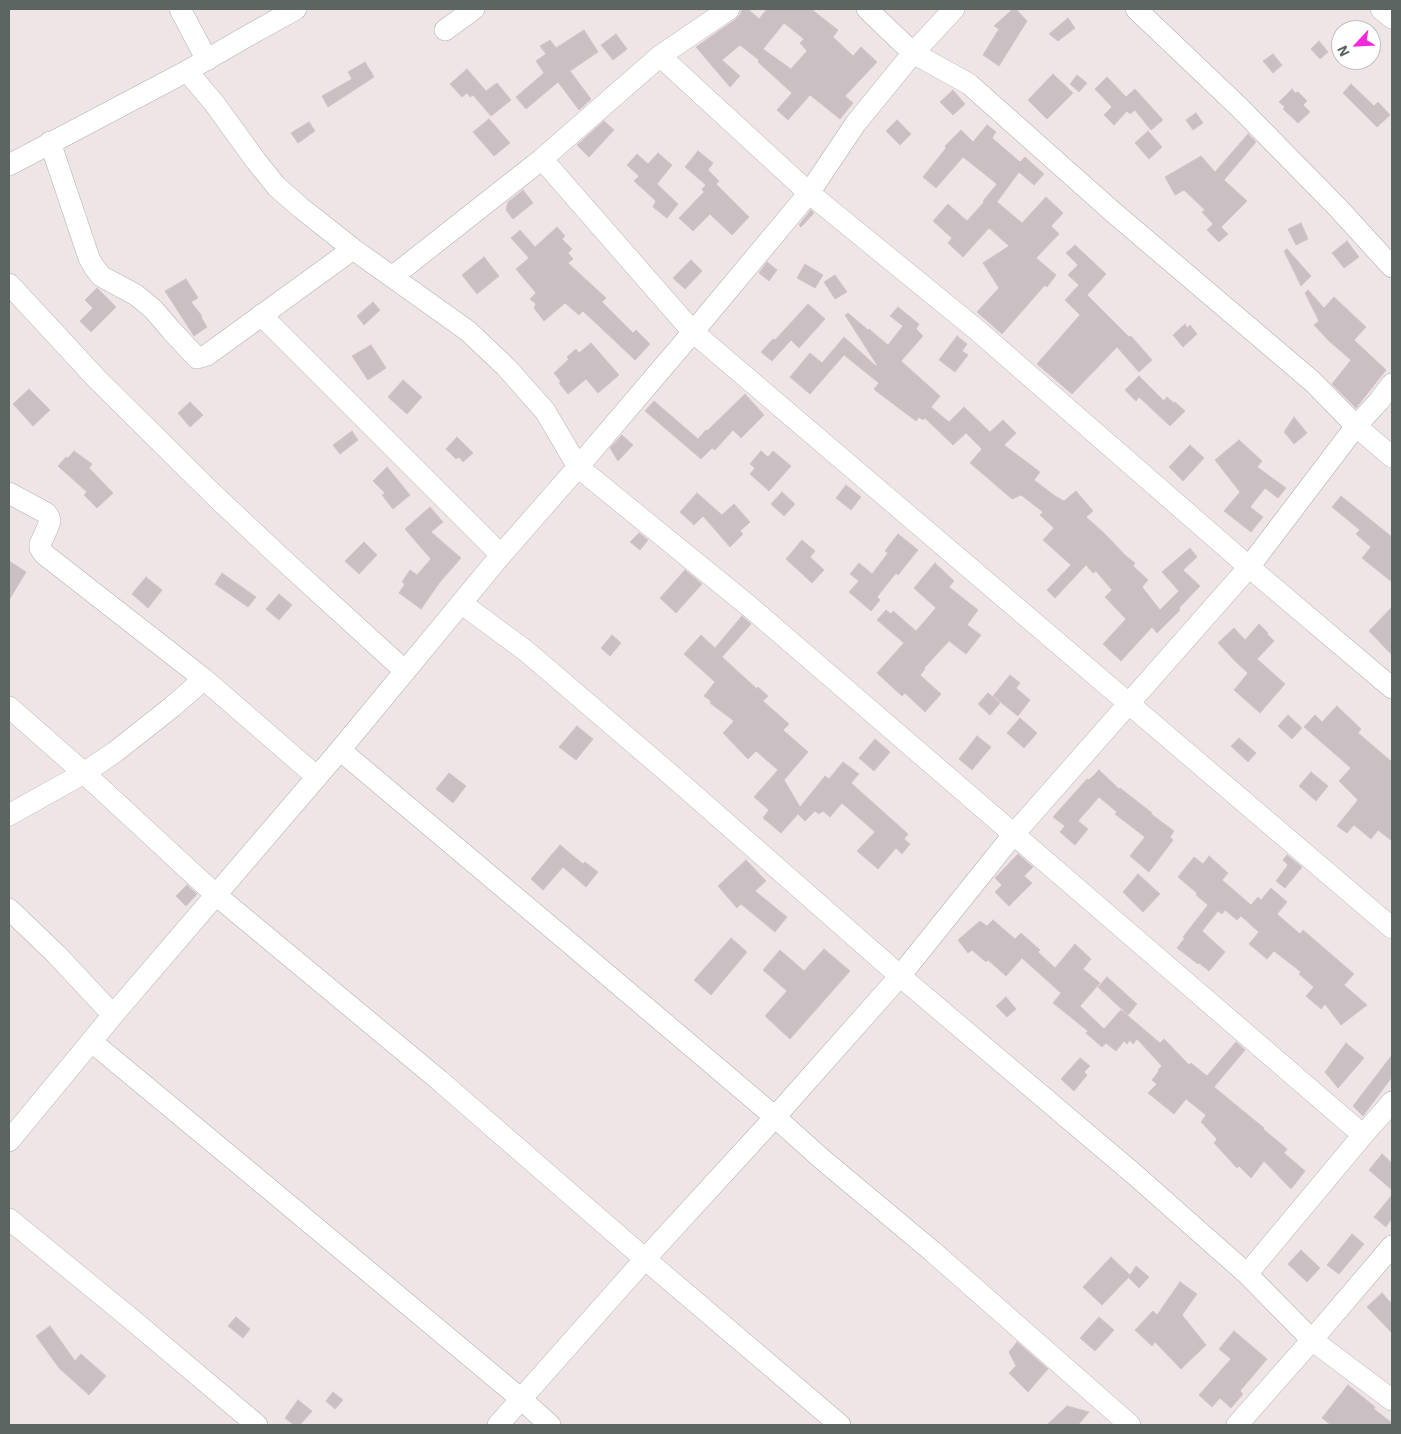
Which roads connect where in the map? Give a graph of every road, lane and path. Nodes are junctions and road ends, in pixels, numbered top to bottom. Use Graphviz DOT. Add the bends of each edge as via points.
graph roads {
  1 [pos="180,9"];
  2 [pos="296,9"];
  3 [pos="474,9"];
  4 [pos="729,9"];
  5 [pos="867,9"];
  6 [pos="954,9"];
  7 [pos="1136,9"];
  8 [pos="1381,9"];
  9 [pos="1392,18"];
  10 [pos="445,30"];
  11 [pos="913,53"];
  12 [pos="660,56"];
  13 [pos="207,60"];
  14 [pos="187,71"];
  15 [pos="50,142"];
  16 [pos="542,159"];
  17 [pos="9,165"];
  18 [pos="808,193"];
  19 [pos="353,249"];
  20 [pos="1392,267"];
  21 [pos="392,277"];
  22 [pos="9,284"];
  23 [pos="260,315"];
  24 [pos="693,332"];
  25 [pos="1392,384"];
  26 [pos="1356,426"];
  27 [pos="1392,457"];
  28 [pos="578,467"];
  29 [pos="9,493"];
  30 [pos="501,555"];
  31 [pos="1249,567"];
  32 [pos="461,603"];
  33 [pos="406,671"];
  34 [pos="204,679"];
  35 [pos="1392,688"];
  36 [pos="1129,703"];
  37 [pos="9,708"];
  38 [pos="340,750"];
  39 [pos="84,773"];
  40 [pos="317,777"];
  41 [pos="9,815"];
  42 [pos="1012,834"];
  43 [pos="216,895"];
  44 [pos="9,909"];
  45 [pos="1392,928"];
  46 [pos="900,976"];
  47 [pos="113,1015"];
  48 [pos="92,1042"];
  49 [pos="1392,1102"];
  50 [pos="775,1117"];
  51 [pos="1363,1135"];
  52 [pos="9,1141"];
  53 [pos="9,1219"];
  54 [pos="1392,1246"];
  55 [pos="645,1259"];
  56 [pos="1247,1274"];
  57 [pos="1312,1340"];
  58 [pos="520,1398"];
  59 [pos="1392,1400"];
  60 [pos="257,1425"];
  61 [pos="498,1425"];
  62 [pos="550,1425"];
  63 [pos="840,1425"];
  64 [pos="1130,1425"];
  65 [pos="1236,1425"];
  1 -- 13 [label="street"];
  2 -- 13 [label="street"];
  3 -- 10 [label="street"];
  4 -- 12 [label="street"];
  5 -- 11 [label="street"];
  6 -- 11 [label="street"];
  7 -- 20 [label="street" via="1240,108"];
  8 -- 9 [label="street"];
  11 -- 18 [label="street" via="856,123"];
  11 -- 26 [label="street" via="969,84 1313,382"];
  12 -- 16 [label="street"];
  12 -- 18 [label="street"];
  13 -- 14 [label="street"];
  14 -- 15 [label="street"];
  14 -- 19 [label="street" via="277,187"];
  15 -- 17 [label="street"];
  15 -- 23 [label="street" via="94,267 101,276 136,295 153,309 197,358 207,355"];
  16 -- 21 [label="street"];
  16 -- 24 [label="street"];
  18 -- 24 [label="street"];
  18 -- 31 [label="street" via="978,330"];
  19 -- 21 [label="street"];
  19 -- 23 [label="street"];
  21 -- 28 [label="street" via="468,331 506,367 545,410"];
  22 -- 33 [label="street" via="96,378 213,494"];
  23 -- 30 [label="street"];
  24 -- 28 [label="street"];
  24 -- 36 [label="street"];
  25 -- 26 [label="street"];
  26 -- 27 [label="street"];
  26 -- 31 [label="street"];
  28 -- 30 [label="street"];
  28 -- 42 [label="street" via="750,607"];
  29 -- 34 [label="street" via="49,517 40,544 44,554"];
  30 -- 32 [label="street"];
  31 -- 35 [label="street"];
  31 -- 36 [label="street"];
  32 -- 33 [label="street"];
  32 -- 46 [label="street" via="526,651"];
  33 -- 38 [label="street"];
  34 -- 39 [label="street" via="137,735"];
  34 -- 40 [label="street"];
  36 -- 42 [label="street"];
  36 -- 45 [label="street"];
  37 -- 39 [label="street"];
  38 -- 40 [label="street"];
  38 -- 50 [label="street"];
  39 -- 41 [label="street"];
  39 -- 43 [label="street"];
  40 -- 43 [label="street"];
  42 -- 46 [label="street"];
  42 -- 51 [label="street"];
  43 -- 47 [label="street"];
  43 -- 55 [label="street" via="439,1080"];
  44 -- 47 [label="street"];
  46 -- 50 [label="street"];
  46 -- 56 [label="street"];
  47 -- 48 [label="street"];
  48 -- 52 [label="street"];
  48 -- 58 [label="street"];
  49 -- 51 [label="street"];
  50 -- 55 [label="street"];
  50 -- 64 [label="street"];
  51 -- 56 [label="street"];
  53 -- 60 [label="street"];
  54 -- 57 [label="street"];
  55 -- 58 [label="street"];
  55 -- 63 [label="street"];
  56 -- 57 [label="street"];
  57 -- 59 [label="street"];
  57 -- 65 [label="street"];
  58 -- 61 [label="street"];
  58 -- 62 [label="street"];
}
